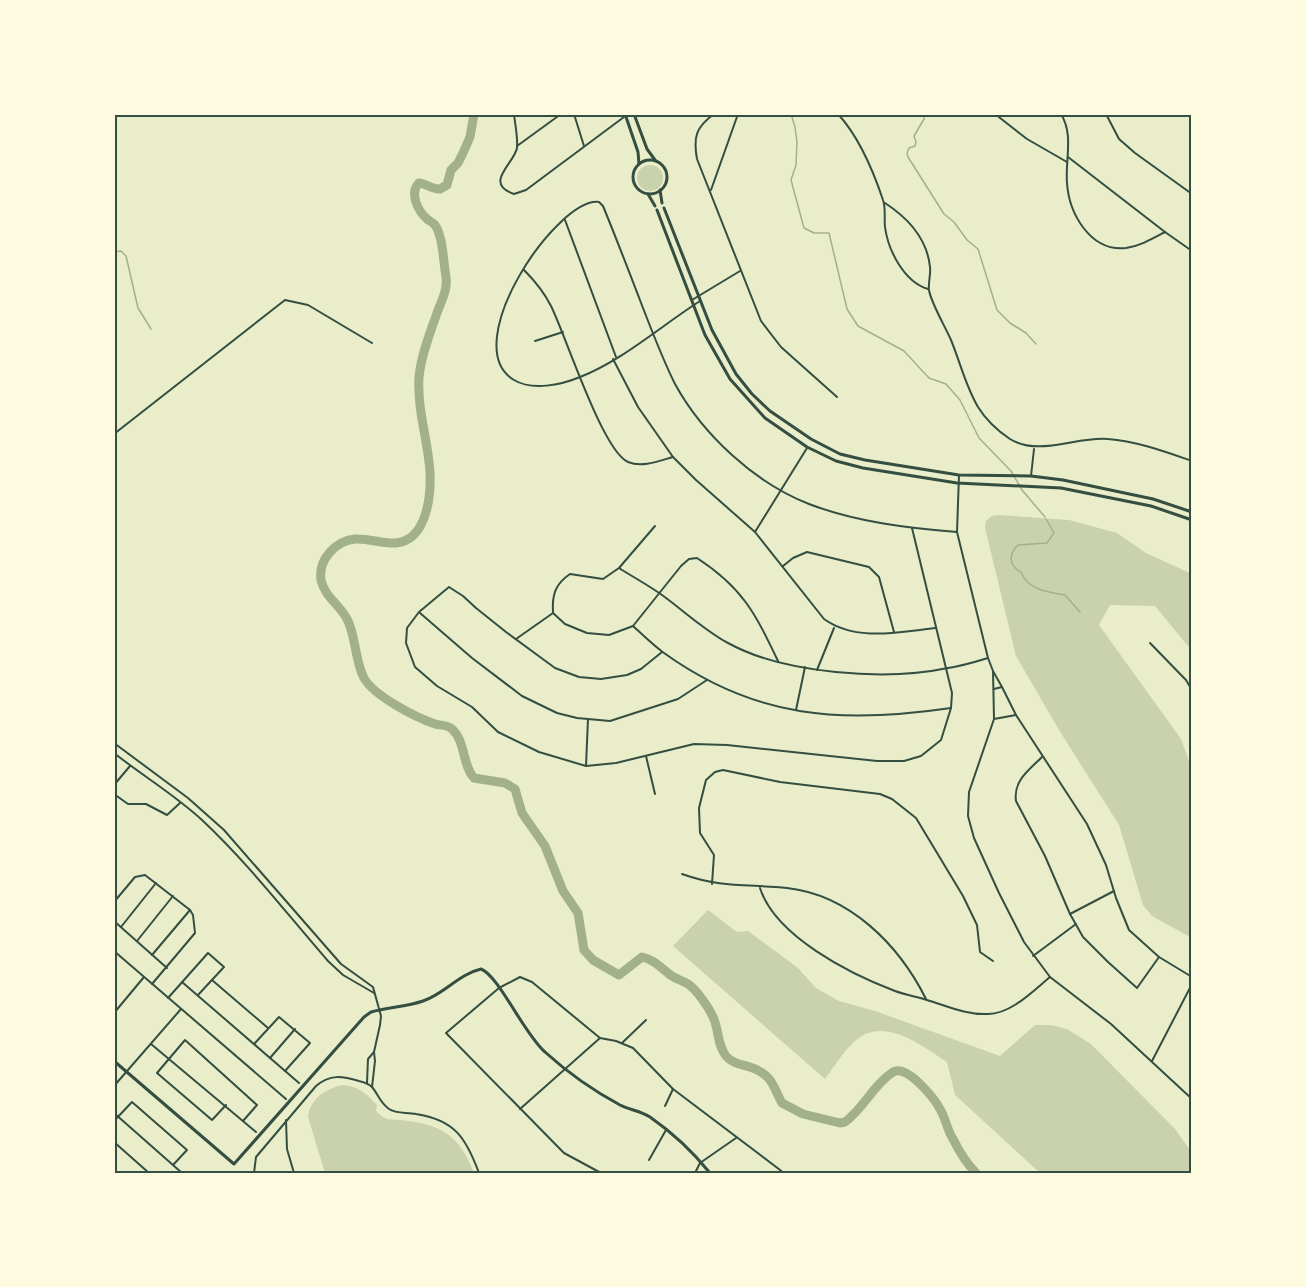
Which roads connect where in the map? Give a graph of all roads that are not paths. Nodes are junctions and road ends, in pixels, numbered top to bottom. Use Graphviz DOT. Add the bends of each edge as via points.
graph roads {
  1 [pos="514,114"];
  2 [pos="561,114"];
  3 [pos="574,114"];
  4 [pos="626,114"];
  5 [pos="634,114"];
  6 [pos="714,114"];
  7 [pos="738,114"];
  8 [pos="838,114"];
  9 [pos="995,114"];
  10 [pos="1061,114"];
  11 [pos="1106,114"];
  12 [pos="517,146"];
  13 [pos="584,146"];
  14 [pos="1068,157"];
  15 [pos="656,162"];
  16 [pos="1067,162"];
  17 [pos="639,164"];
  18 [pos="660,190"];
  19 [pos="711,190"];
  20 [pos="648,194"];
  21 [pos="1192,194"];
  22 [pos="662,203"];
  23 [pos="885,203"];
  24 [pos="656,206"];
  25 [pos="664,208"];
  26 [pos="657,210"];
  27 [pos="565,220"];
  28 [pos="1165,232"];
  29 [pos="1192,251"];
  30 [pos="524,270"];
  31 [pos="740,271"];
  32 [pos="929,289"];
  33 [pos="700,298"];
  34 [pos="693,303"];
  35 [pos="563,332"];
  36 [pos="653,333"];
  37 [pos="535,341"];
  38 [pos="372,343"];
  39 [pos="615,358"];
  40 [pos="579,378"];
  41 [pos="837,397"];
  42 [pos="114,435"];
  43 [pos="807,447"];
  44 [pos="1034,447"];
  45 [pos="673,457"];
  46 [pos="1192,461"];
  47 [pos="959,475"];
  48 [pos="1031,476"];
  49 [pos="957,483"];
  50 [pos="781,490"];
  51 [pos="1192,512"];
  52 [pos="1192,520"];
  53 [pos="655,526"];
  54 [pos="912,528"];
  55 [pos="755,532"];
  56 [pos="957,532"];
  57 [pos="783,566"];
  58 [pos="619,568"];
  59 [pos="660,594"];
  60 [pos="419,612"];
  61 [pos="553,613"];
  62 [pos="633,626"];
  63 [pos="834,627"];
  64 [pos="936,628"];
  65 [pos="894,632"];
  66 [pos="516,639"];
  67 [pos="1150,643"];
  68 [pos="662,652"];
  69 [pos="988,658"];
  70 [pos="778,661"];
  71 [pos="805,667"];
  72 [pos="947,669"];
  73 [pos="817,670"];
  74 [pos="993,671"];
  75 [pos="707,680"];
  76 [pos="1002,687"];
  77 [pos="994,689"];
  78 [pos="1192,690"];
  79 [pos="951,708"];
  80 [pos="796,710"];
  81 [pos="1016,715"];
  82 [pos="588,719"];
  83 [pos="994,719"];
  84 [pos="114,743"];
  85 [pos="114,753"];
  86 [pos="646,756"];
  87 [pos="1042,757"];
  88 [pos="130,765"];
  89 [pos="586,766"];
  90 [pos="114,785"];
  91 [pos="114,794"];
  92 [pos="655,794"];
  93 [pos="180,803"];
  94 [pos="682,874"];
  95 [pos="156,883"];
  96 [pos="712,884"];
  97 [pos="760,888"];
  98 [pos="1114,891"];
  99 [pos="114,893"];
  100 [pos="173,896"];
  101 [pos="118,897"];
  102 [pos="114,902"];
  103 [pos="190,910"];
  104 [pos="1070,914"];
  105 [pos="114,921"];
  106 [pos="1076,924"];
  107 [pos="121,927"];
  108 [pos="137,941"];
  109 [pos="114,951"];
  110 [pos="152,955"];
  111 [pos="1033,956"];
  112 [pos="1159,957"];
  113 [pos="993,961"];
  114 [pos="167,968"];
  115 [pos="1050,977"];
  116 [pos="1192,977"];
  117 [pos="144,978"];
  118 [pos="212,980"];
  119 [pos="183,982"];
  120 [pos="152,984"];
  121 [pos="1192,984"];
  122 [pos="499,988"];
  123 [pos="375,994"];
  124 [pos="198,995"];
  125 [pos="168,998"];
  126 [pos="926,1000"];
  127 [pos="181,1009"];
  128 [pos="115,1011"];
  129 [pos="646,1020"];
  130 [pos="268,1028"];
  131 [pos="295,1029"];
  132 [pos="600,1038"];
  133 [pos="621,1043"];
  134 [pos="151,1044"];
  135 [pos="254,1044"];
  136 [pos="374,1052"];
  137 [pos="168,1058"];
  138 [pos="270,1058"];
  139 [pos="114,1061"];
  140 [pos="1152,1061"];
  141 [pos="566,1068"];
  142 [pos="285,1071"];
  143 [pos="126,1072"];
  144 [pos="299,1083"];
  145 [pos="366,1083"];
  146 [pos="114,1086"];
  147 [pos="372,1087"];
  148 [pos="673,1089"];
  149 [pos="286,1099"];
  150 [pos="1192,1100"];
  151 [pos="226,1105"];
  152 [pos="665,1106"];
  153 [pos="520,1109"];
  154 [pos="114,1113"];
  155 [pos="118,1117"];
  156 [pos="243,1120"];
  157 [pos="286,1120"];
  158 [pos="114,1122"];
  159 [pos="666,1130"];
  160 [pos="256,1132"];
  161 [pos="736,1138"];
  162 [pos="114,1142"];
  163 [pos="650,1160"];
  164 [pos="700,1163"];
  165 [pos="173,1166"];
  166 [pos="149,1173"];
  167 [pos="182,1173"];
  168 [pos="254,1173"];
  169 [pos="294,1173"];
  170 [pos="479,1173"];
  171 [pos="601,1173"];
  172 [pos="695,1173"];
  173 [pos="710,1173"];
  174 [pos="784,1173"];
  1 -- 12 [label="street"];
  2 -- 12 [label="street"];
  3 -- 13 [label="street"];
  4 -- 13 [label="street"];
  4 -- 17 [label="street"];
  5 -- 15 [label="street"];
  6 -- 19 [label="street" via="699,128 695,138 700,168"];
  7 -- 19 [label="street"];
  8 -- 23 [label="street" via="859,144"];
  9 -- 16 [label="street" via="1027,139"];
  10 -- 14 [label="street" via="1067,128"];
  11 -- 21 [label="street" via="1119,139"];
  12 -- 13 [label="street" via="501,177 504,189 514,194 526,190"];
  14 -- 16 [label="street"];
  14 -- 28 [label="street"];
  15 -- 17 [label="street"];
  15 -- 18 [label="street" via="666,175"];
  16 -- 28 [label="street" via="1066,182 1076,218 1098,243 1127,248"];
  17 -- 20 [label="street" via="634,182"];
  18 -- 20 [label="street"];
  18 -- 22 [label="street"];
  19 -- 31 [label="street"];
  20 -- 24 [label="street"];
  23 -- 32 [label="street" via="905,217 922,240 930,264"];
  23 -- 32 [label="street" via="890,248 909,277"];
  25 -- 33 [label="street"];
  26 -- 34 [label="street"];
  27 -- 30 [label="street" via="552,231"];
  27 -- 36 [label="street" via="588,203 599,202 603,206"];
  27 -- 39 [label="street"];
  28 -- 29 [label="street"];
  30 -- 35 [label="street" via="541,289"];
  30 -- 40 [label="street" via="501,314 498,361 506,376 521,384 541,386"];
  31 -- 33 [label="street"];
  31 -- 41 [label="street" via="770,335"];
  32 -- 44 [label="street" via="978,408 1011,440"];
  33 -- 34 [label="street"];
  33 -- 47 [label="street" via="736,374 752,394 792,427 840,454"];
  34 -- 36 [label="street"];
  34 -- 43 [label="street" via="705,335 730,379 765,418"];
  35 -- 37 [label="street"];
  35 -- 40 [label="street"];
  36 -- 39 [label="street"];
  36 -- 50 [label="street" via="675,384 707,431 747,467"];
  38 -- 42 [label="street" via="308,305 285,300"];
  39 -- 40 [label="street"];
  39 -- 45 [label="street" via="638,407"];
  40 -- 45 [label="street" via="621,457 635,464"];
  43 -- 49 [label="street" via="863,468"];
  43 -- 50 [label="street"];
  44 -- 46 [label="street" via="1108,439"];
  44 -- 48 [label="street"];
  45 -- 55 [label="street"];
  47 -- 48 [label="street"];
  47 -- 49 [label="street"];
  48 -- 51 [label="street" via="1093,485"];
  49 -- 52 [label="street" via="1061,488 1151,506"];
  49 -- 56 [label="street"];
  50 -- 54 [label="street" via="839,513"];
  50 -- 55 [label="street"];
  53 -- 58 [label="street"];
  54 -- 56 [label="street"];
  54 -- 64 [label="street"];
  55 -- 57 [label="street"];
  56 -- 69 [label="street"];
  57 -- 63 [label="street" via="813,607"];
  57 -- 65 [label="street" via="807,552 869,567 879,577"];
  58 -- 59 [label="street"];
  58 -- 61 [label="street" via="603,579 570,574 560,581 552,596"];
  59 -- 62 [label="street"];
  59 -- 70 [label="street" via="728,644"];
  59 -- 70 [label="street" via="688,559 697,558 738,590"];
  60 -- 66 [label="street" via="449,587"];
  60 -- 82 [label="street" via="522,696 557,713"];
  60 -- 89 [label="street" via="407,628 406,643 415,667 472,707 498,732 539,752"];
  61 -- 62 [label="street" via="565,624 587,633 609,635"];
  61 -- 66 [label="street"];
  62 -- 68 [label="street"];
  63 -- 65 [label="street" via="854,633"];
  63 -- 73 [label="street"];
  64 -- 65 [label="street"];
  64 -- 72 [label="street"];
  66 -- 68 [label="street" via="555,668 579,677 601,679 641,669"];
  67 -- 78 [label="street"];
  68 -- 75 [label="street"];
  69 -- 72 [label="street"];
  69 -- 74 [label="street"];
  70 -- 71 [label="street"];
  71 -- 73 [label="street"];
  71 -- 80 [label="street"];
  72 -- 73 [label="street" via="876,674"];
  72 -- 79 [label="street"];
  74 -- 76 [label="street"];
  74 -- 77 [label="street"];
  75 -- 80 [label="street" via="766,705"];
  75 -- 82 [label="street" via="678,699 610,721"];
  76 -- 77 [label="street"];
  76 -- 81 [label="street"];
  77 -- 83 [label="street"];
  79 -- 80 [label="street" via="874,716"];
  79 -- 86 [label="street" via="940,740 921,756 904,761 705,744"];
  81 -- 83 [label="street"];
  81 -- 87 [label="street"];
  82 -- 89 [label="street"];
  83 -- 111 [label="street" via="969,792 968,816 999,893"];
  84 -- 123 [label="street" via="224,830 333,956 367,981"];
  85 -- 88 [label="street"];
  86 -- 89 [label="street"];
  86 -- 92 [label="street"];
  87 -- 98 [label="street" via="1087,824"];
  87 -- 104 [label="street" via="1017,783 1015,792"];
  88 -- 90 [label="street"];
  88 -- 93 [label="street"];
  91 -- 93 [label="street" via="128,804 146,804 167,815"];
  93 -- 123 [label="street" via="250,870 334,968"];
  94 -- 96 [label="street"];
  95 -- 100 [label="street"];
  95 -- 101 [label="street" via="145,875 135,877"];
  95 -- 107 [label="street"];
  96 -- 97 [label="street"];
  96 -- 113 [label="street" via="714,855 700,833 699,808 706,780 715,772 723,770 780,782 880,794 916,818 977,925 980,952"];
  97 -- 126 [label="street" via="777,918 831,960 869,980"];
  97 -- 126 [label="street" via="788,888 816,896 868,923 906,963"];
  98 -- 104 [label="street"];
  98 -- 112 [label="street" via="1130,930"];
  99 -- 101 [label="street"];
  100 -- 103 [label="street"];
  100 -- 108 [label="street"];
  101 -- 102 [label="street"];
  103 -- 110 [label="street"];
  103 -- 114 [label="street" via="195,933"];
  104 -- 106 [label="street"];
  105 -- 107 [label="street"];
  106 -- 111 [label="street"];
  106 -- 112 [label="street" via="1083,936 1137,988"];
  107 -- 108 [label="street"];
  108 -- 110 [label="street"];
  109 -- 117 [label="street"];
  110 -- 114 [label="street"];
  111 -- 115 [label="street"];
  112 -- 116 [label="street"];
  114 -- 120 [label="street"];
  115 -- 126 [label="street" via="1027,997 1000,1012 968,1012"];
  115 -- 140 [label="street"];
  117 -- 120 [label="street"];
  117 -- 128 [label="street"];
  118 -- 119 [label="street" via="224,967 208,953"];
  118 -- 124 [label="street"];
  118 -- 130 [label="street"];
  119 -- 124 [label="street"];
  119 -- 125 [label="street"];
  120 -- 125 [label="street"];
  121 -- 140 [label="street"];
  122 -- 132 [label="street" via="520,977 532,982"];
  122 -- 141 [label="street" via="532,1040"];
  122 -- 143 [label="street" via="486,971 474,970 423,1001 371,1012 234,1164"];
  122 -- 153 [label="street" via="446,1033"];
  123 -- 136 [label="street" via="380,1025"];
  124 -- 135 [label="street"];
  125 -- 127 [label="street"];
  127 -- 134 [label="street"];
  127 -- 149 [label="street"];
  129 -- 133 [label="street"];
  130 -- 131 [label="street" via="279,1017"];
  130 -- 135 [label="street"];
  131 -- 138 [label="street"];
  131 -- 142 [label="street" via="310,1043"];
  132 -- 133 [label="street"];
  132 -- 141 [label="street"];
  133 -- 148 [label="street" via="633,1048"];
  134 -- 137 [label="street"];
  134 -- 143 [label="street"];
  135 -- 138 [label="street"];
  136 -- 145 [label="street" via="368,1059"];
  136 -- 147 [label="street"];
  137 -- 151 [label="street"];
  137 -- 151 [label="street" via="157,1073 209,1119 214,1119"];
  137 -- 156 [label="street" via="185,1040 257,1105"];
  138 -- 142 [label="street"];
  139 -- 143 [label="street"];
  140 -- 150 [label="street"];
  141 -- 153 [label="street"];
  141 -- 159 [label="street" via="602,1095 644,1113"];
  142 -- 144 [label="street"];
  143 -- 146 [label="street"];
  145 -- 147 [label="street"];
  145 -- 157 [label="street" via="342,1076 322,1081"];
  147 -- 170 [label="street" via="390,1110 438,1119 457,1130"];
  148 -- 152 [label="street"];
  148 -- 161 [label="street"];
  151 -- 156 [label="street"];
  153 -- 171 [label="street" via="564,1153"];
  154 -- 155 [label="street"];
  155 -- 158 [label="street"];
  155 -- 165 [label="street"];
  155 -- 165 [label="street" via="132,1102 186,1150"];
  156 -- 160 [label="street"];
  157 -- 168 [label="street" via="256,1156"];
  157 -- 169 [label="street" via="287,1149"];
  159 -- 163 [label="street"];
  159 -- 164 [label="street" via="689,1148"];
  161 -- 164 [label="street"];
  161 -- 174 [label="street"];
  162 -- 166 [label="street"];
  164 -- 172 [label="street"];
  164 -- 173 [label="street"];
  165 -- 167 [label="street"];
}
